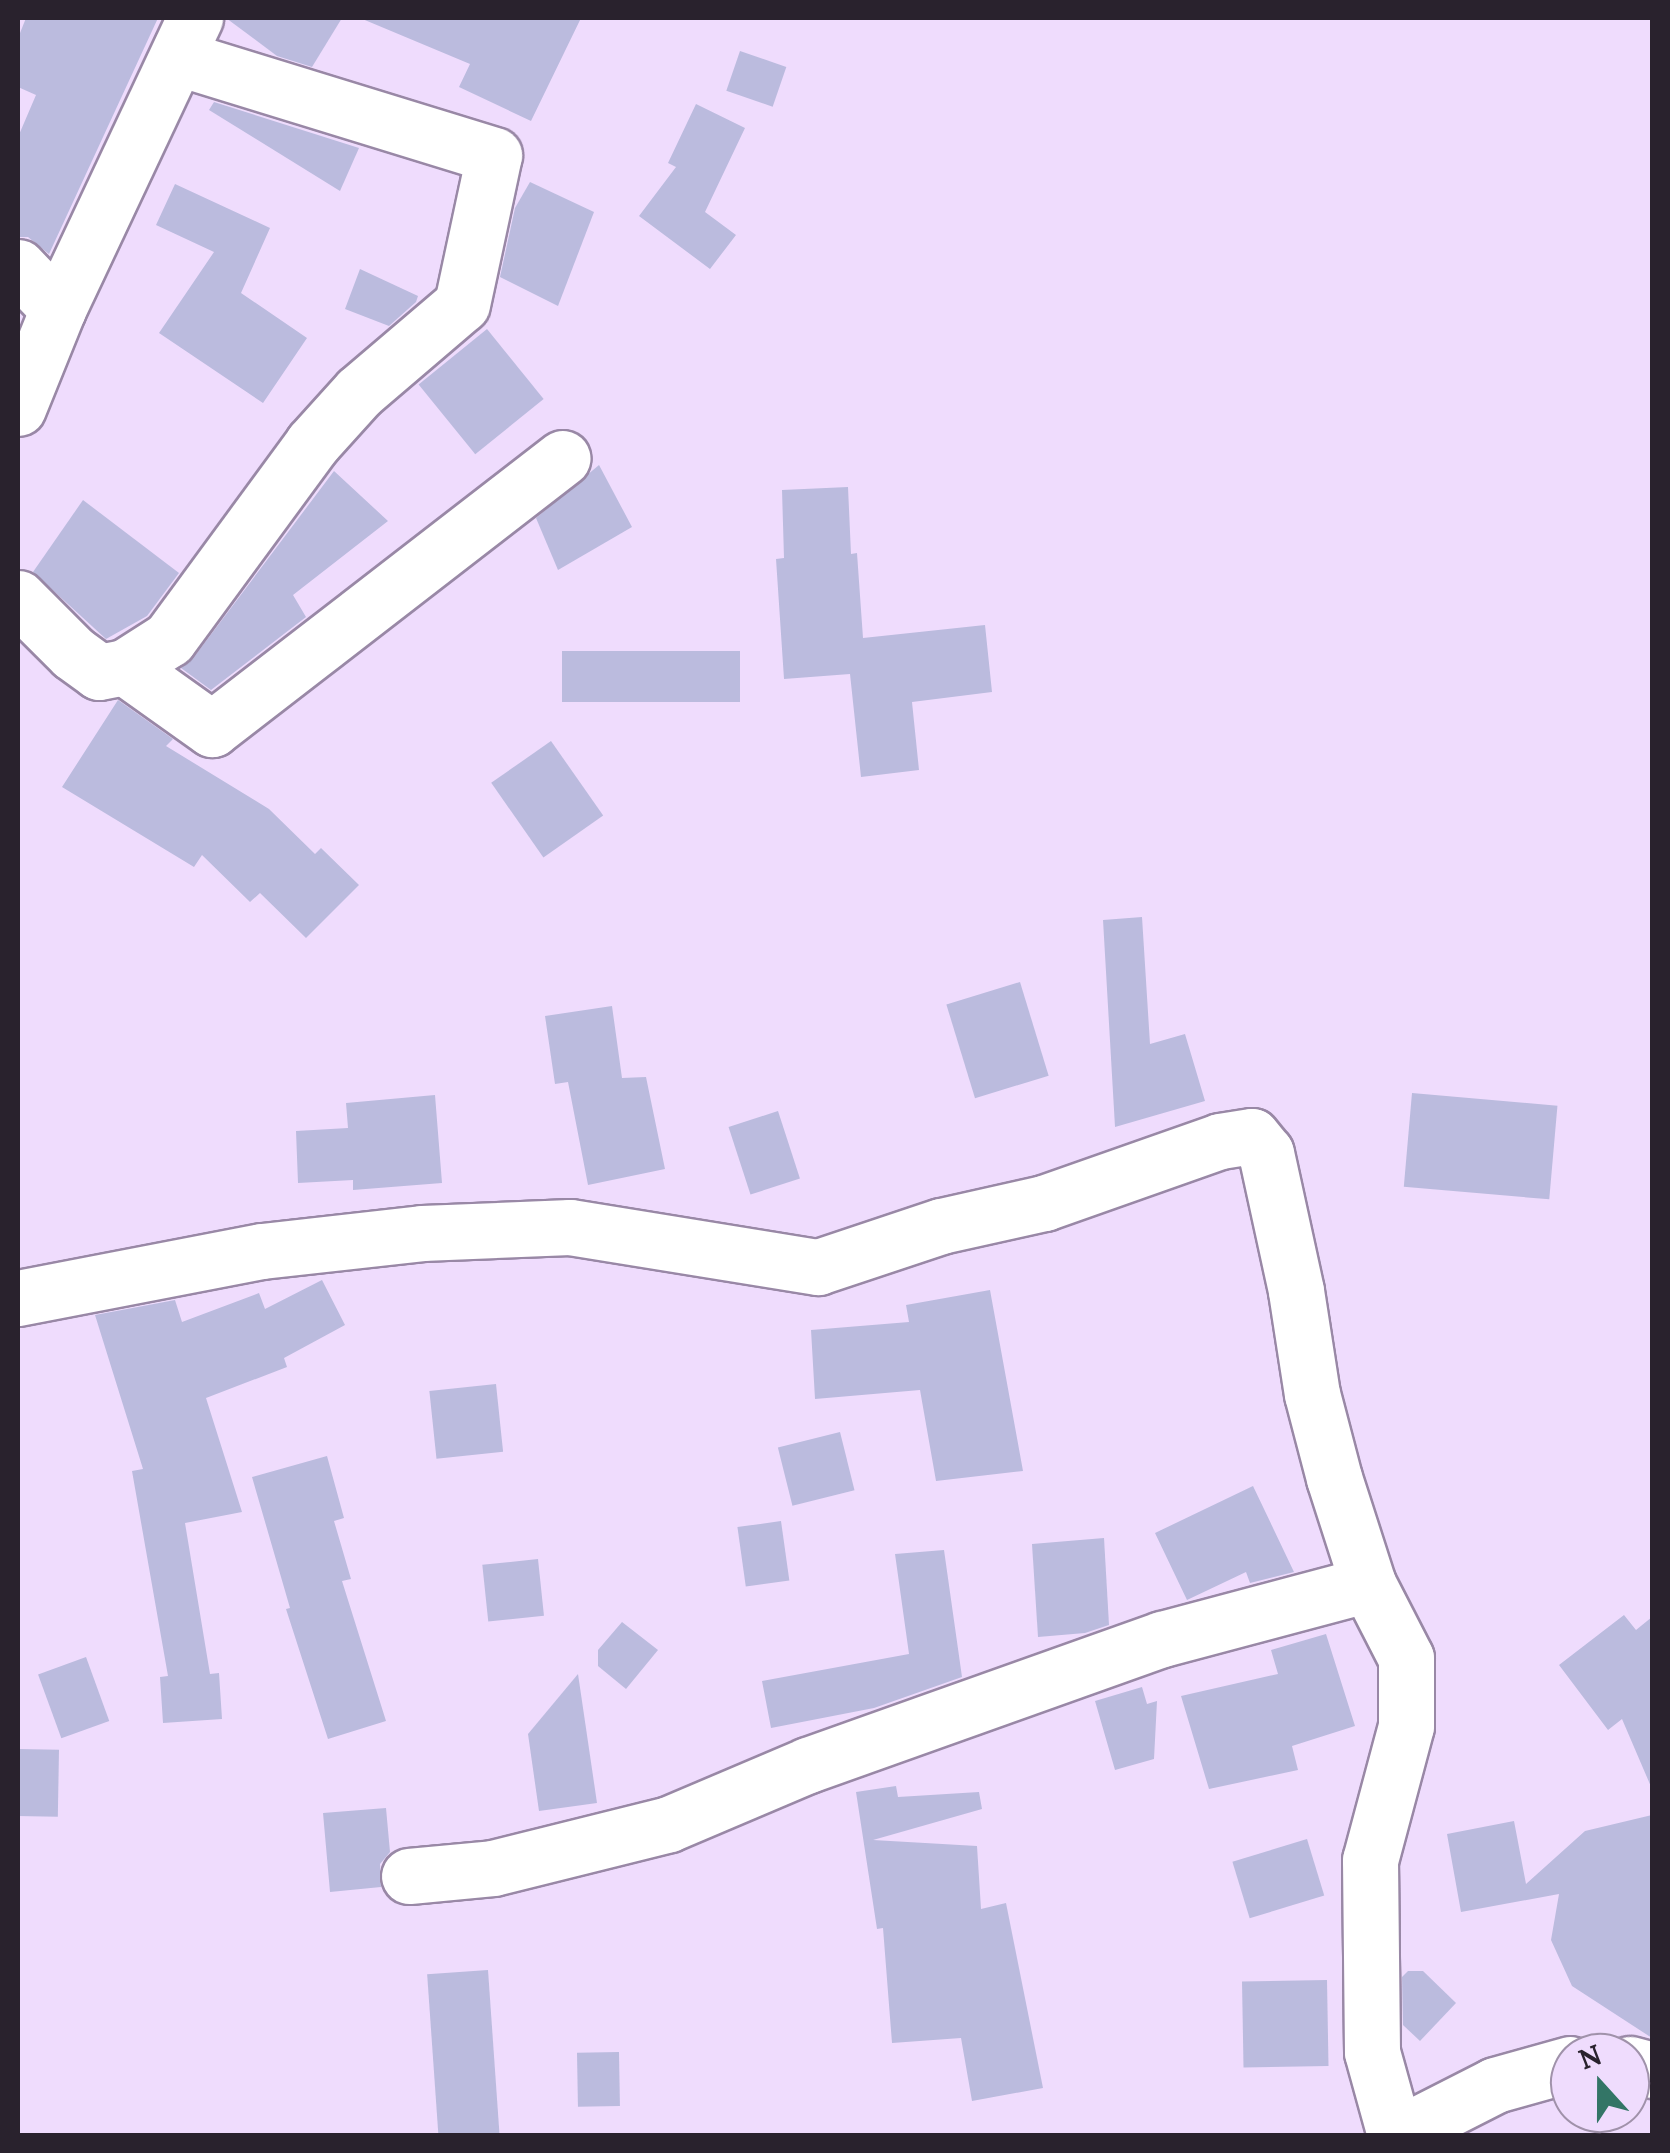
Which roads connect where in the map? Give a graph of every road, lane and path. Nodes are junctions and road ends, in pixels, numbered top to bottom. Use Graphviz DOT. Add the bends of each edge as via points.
graph roads {
  1 [pos="187,38"];
  2 [pos="18,266"];
  3 [pos="58,309"];
  4 [pos="21,386"];
  5 [pos="564,458"];
  6 [pos="18,598"];
  7 [pos="125,667"];
  8 [pos="18,1298"];
  9 [pos="1368,1584"];
  10 [pos="410,1876"];
  11 [pos="1550,2070"];
  12 [pos="1395,2135"];
  1 -- 3 [label="street"];
  1 -- 7 [label="street" via="494,154 462,304 359,392 312,444 170,639"];
  2 -- 3 [label="street"];
  3 -- 4 [label="street"];
  5 -- 7 [label="street" via="212,729"];
  6 -- 7 [label="street" via="98,672"];
  8 -- 9 [label="street" via="262,1251 514,1229 570,1227 818,1267 1252,1136 1266,1153 1312,1394"];
  9 -- 10 [label="street" via="1162,1639 808,1765 669,1824 492,1868"];
  9 -- 12 [label="street" via="1406,1658 1406,1726 1370,1860 1372,2052"];
  11 -- 12 [label="street" via="1494,2086"];
}
